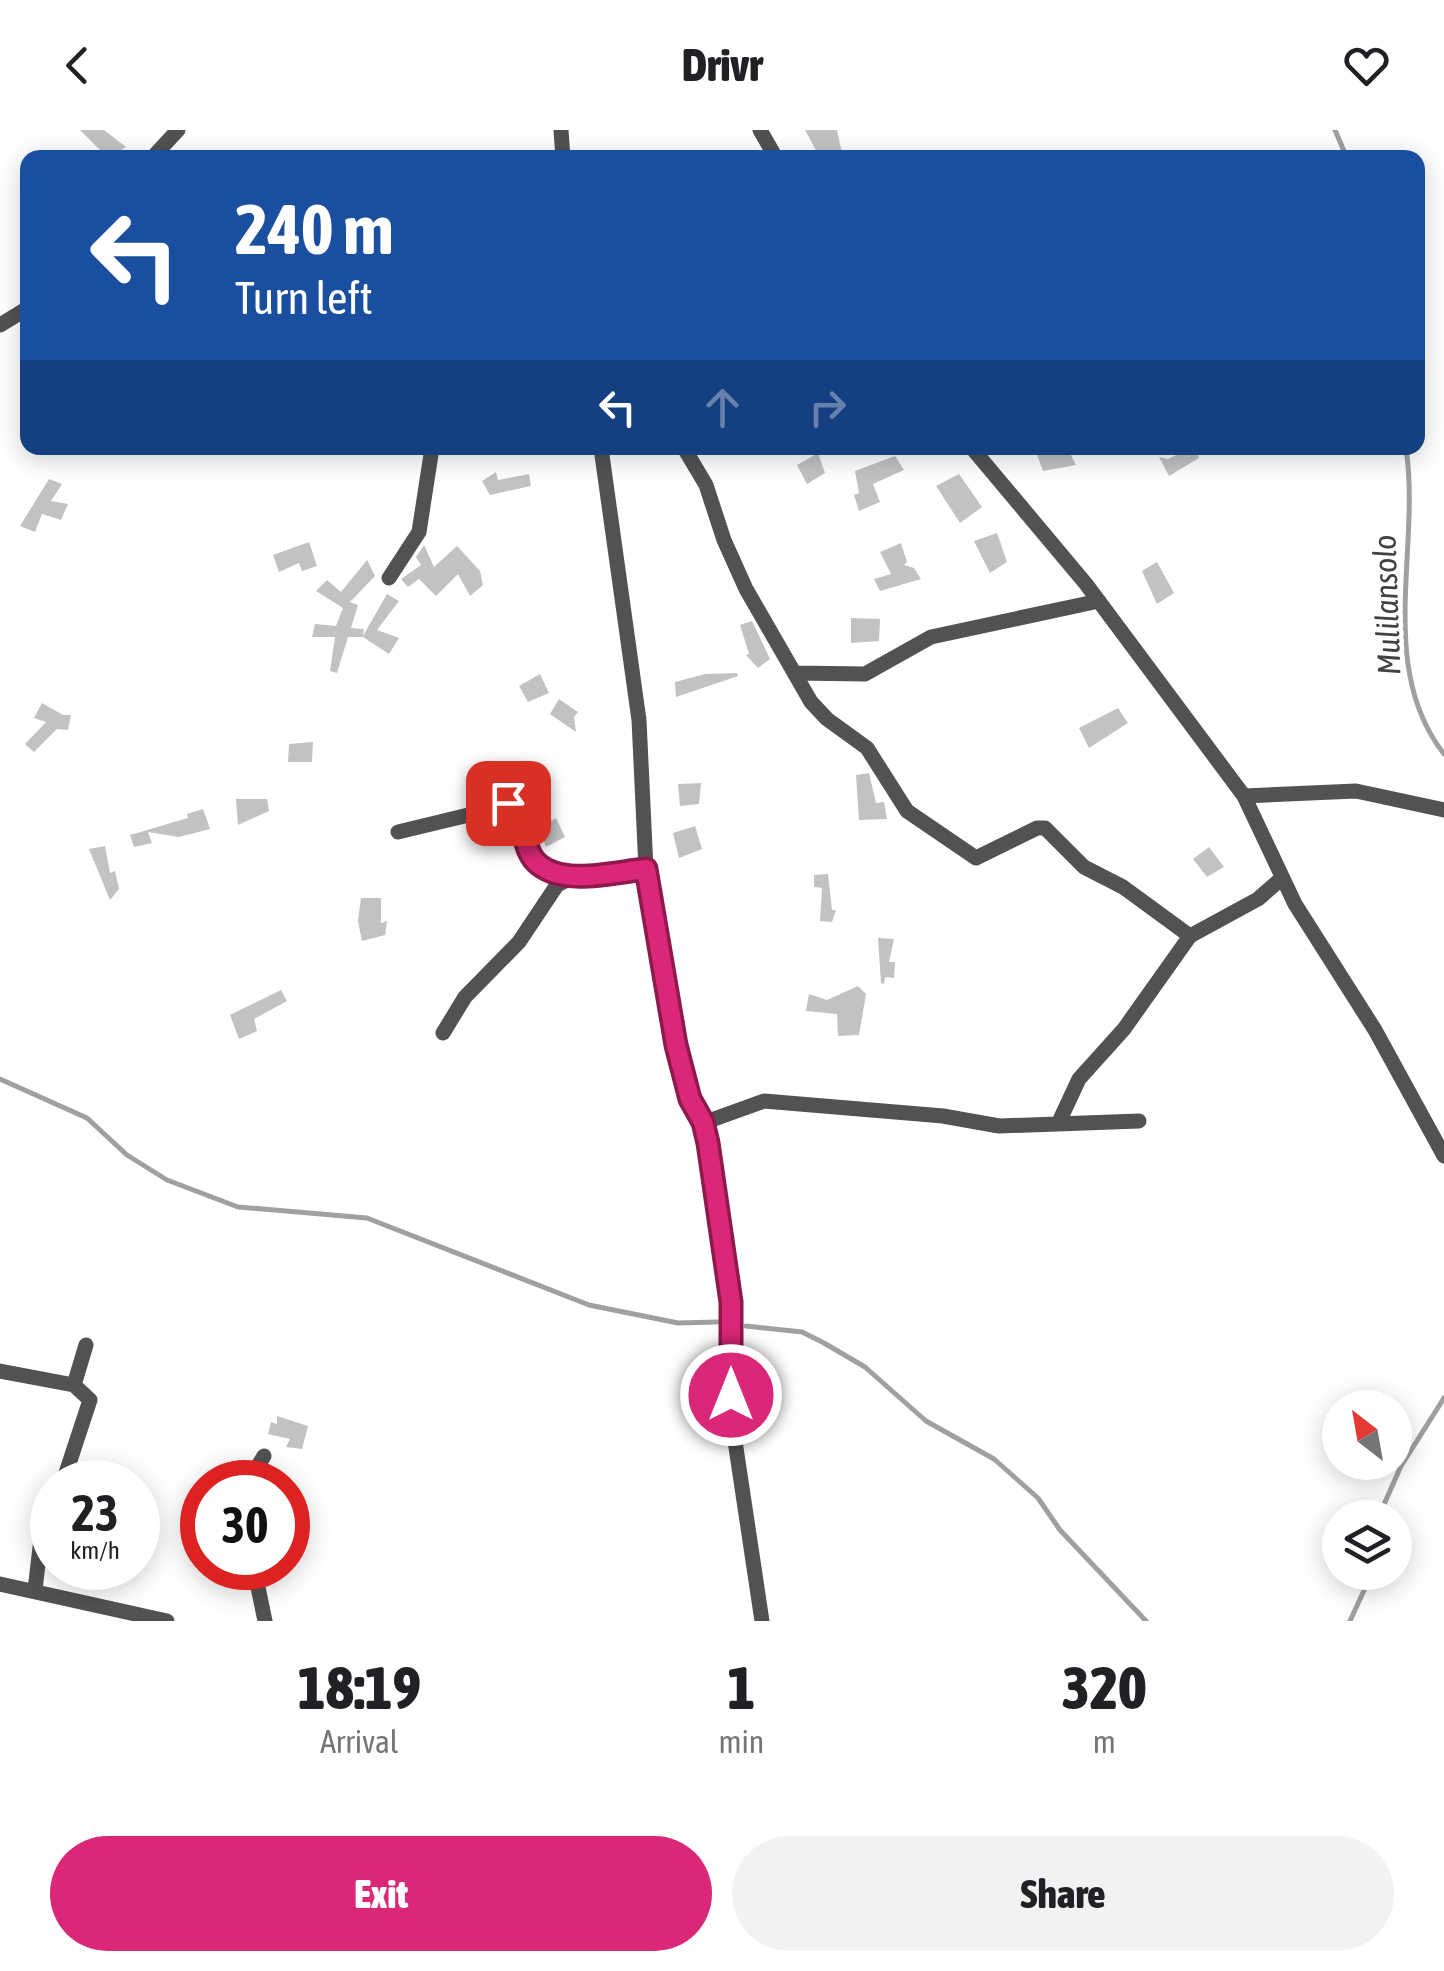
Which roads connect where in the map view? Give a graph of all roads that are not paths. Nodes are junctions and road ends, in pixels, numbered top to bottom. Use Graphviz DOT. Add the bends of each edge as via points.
graph roads {
  1 [pos="178,130"];
  2 [pos="159,150"];
  3 [pos="431,455"];
  4 [pos="602,455"];
  5 [pos="688,455"];
  6 [pos="978,455"];
  7 [pos="389,578"];
  8 [pos="1099,600"];
  9 [pos="796,673"];
  10 [pos="1244,796"];
  11 [pos="1444,810"];
  12 [pos="398,832"];
  13 [pos="646,869"];
  14 [pos="570,877"];
  15 [pos="1282,878"];
  16 [pos="1190,936"];
  17 [pos="443,1033"];
  18 [pos="1139,1121"];
  19 [pos="703,1122"];
  20 [pos="1058,1124"];
  21 [pos="1444,1156"];
  22 [pos="86,1345"];
  23 [pos="0,1371"];
  24 [pos="74,1385"];
  25 [pos="264,1456"];
  26 [pos="71,1460"];
  27 [pos="262,1460"];
  28 [pos="0,1584"];
  29 [pos="30,1589"];
  30 [pos="36,1590"];
  31 [pos="259,1590"];
  32 [pos="167,1621"];
  33 [pos="266,1621"];
  34 [pos="762,1621"];
  1 -- 2 [label="street"];
  3 -- 7 [label="street" via="419,532"];
  4 -- 13 [label="street" via="639,720"];
  5 -- 9 [label="street" via="746,589"];
  6 -- 8 [label="street"];
  8 -- 9 [label="street" via="931,636 865,674"];
  8 -- 10 [label="street"];
  9 -- 16 [label="street" via="827,719 867,748 907,811 948,842 983,858 1045,828 1084,867"];
  10 -- 11 [label="street" via="1356,791"];
  10 -- 15 [label="street"];
  12 -- 14 [label="street" via="514,804 534,860"];
  13 -- 14 [label="street"];
  13 -- 19 [label="street" via="676,1045"];
  14 -- 17 [label="street" via="545,900 508,956 465,997"];
  15 -- 16 [label="street" via="1258,900"];
  15 -- 21 [label="street"];
  16 -- 20 [label="street" via="1080,1080"];
  18 -- 20 [label="street"];
  19 -- 20 [label="street" via="764,1101 999,1126"];
  19 -- 34 [label="street" via="728,1271 732,1421"];
  22 -- 24 [label="street"];
  23 -- 24 [label="street"];
  24 -- 26 [label="street" via="90,1408"];
  25 -- 27 [label="street"];
  28 -- 29 [label="street"];
  30 -- 32 [label="street"];
  31 -- 33 [label="street"];
}
